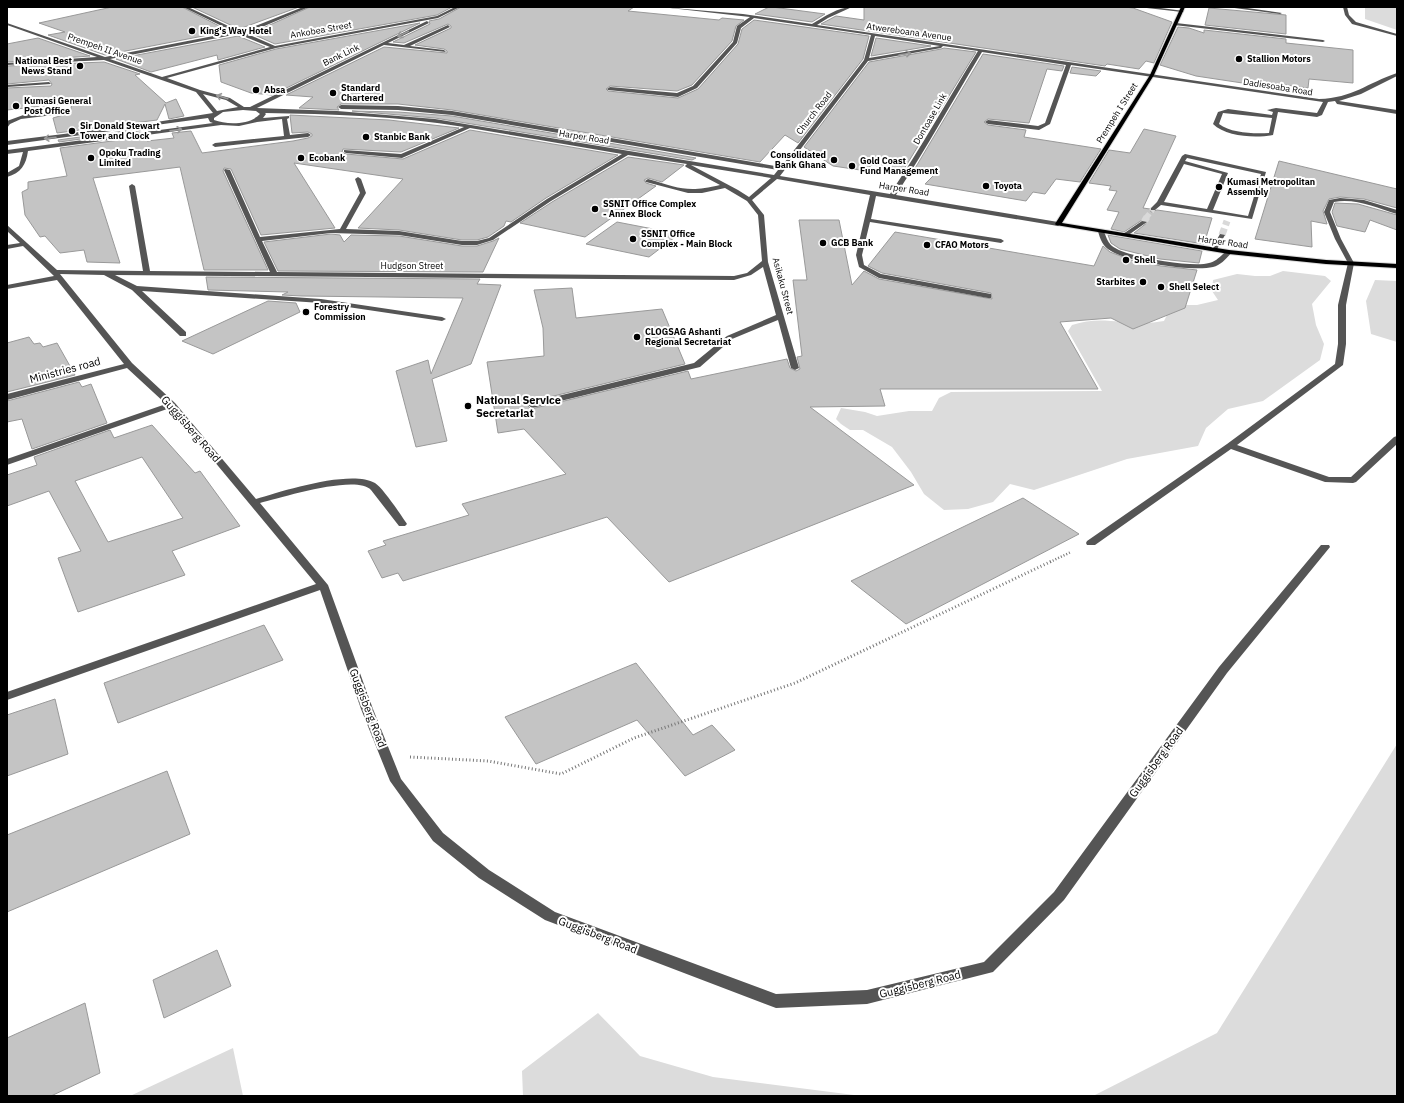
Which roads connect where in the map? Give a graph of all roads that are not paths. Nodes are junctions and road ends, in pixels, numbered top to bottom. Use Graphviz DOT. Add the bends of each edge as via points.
graph roads {
  1 [pos="185,7"];
  2 [pos="307,7"];
  3 [pos="458,7"];
  4 [pos="663,7"];
  5 [pos="850,7"];
  6 [pos="1140,7"];
  7 [pos="1229,7"];
  8 [pos="1345,7"];
  9 [pos="1182,9"];
  10 [pos="1280,13"];
  11 [pos="438,17"];
  12 [pos="753,17"];
  13 [pos="7,24"];
  14 [pos="1176,24"];
  15 [pos="448,26"];
  16 [pos="812,26"];
  17 [pos="240,32"];
  18 [pos="873,35"];
  19 [pos="1397,35"];
  20 [pos="1323,41"];
  21 [pos="384,44"];
  22 [pos="406,46"];
  23 [pos="950,46"];
  24 [pos="275,47"];
  25 [pos="981,50"];
  26 [pos="444,51"];
  27 [pos="107,58"];
  28 [pos="866,60"];
  29 [pos="7,64"];
  30 [pos="1069,64"];
  31 [pos="1397,74"];
  32 [pos="1152,75"];
  33 [pos="162,78"];
  34 [pos="48,83"];
  35 [pos="7,86"];
  36 [pos="610,90"];
  37 [pos="198,91"];
  38 [pos="1329,101"];
  39 [pos="243,108"];
  40 [pos="1262,108"];
  41 [pos="251,109"];
  42 [pos="1276,110"];
  43 [pos="260,111"];
  44 [pos="295,112"];
  45 [pos="337,112"];
  46 [pos="1397,112"];
  47 [pos="59,113"];
  48 [pos="214,115"];
  49 [pos="284,117"];
  50 [pos="1274,117"];
  51 [pos="256,120"];
  52 [pos="988,122"];
  53 [pos="219,124"];
  54 [pos="7,126"];
  55 [pos="469,127"];
  56 [pos="308,134"];
  57 [pos="287,137"];
  58 [pos="7,143"];
  59 [pos="215,145"];
  60 [pos="26,150"];
  61 [pos="346,151"];
  62 [pos="7,152"];
  63 [pos="627,153"];
  64 [pos="676,161"];
  65 [pos="1182,162"];
  66 [pos="782,169"];
  67 [pos="227,170"];
  68 [pos="7,175"];
  69 [pos="776,177"];
  70 [pos="358,179"];
  71 [pos="648,181"];
  72 [pos="132,186"];
  73 [pos="724,186"];
  74 [pos="874,193"];
  75 [pos="892,196"];
  76 [pos="749,200"];
  77 [pos="1160,203"];
  78 [pos="1152,209"];
  79 [pos="1209,211"];
  80 [pos="1397,212"];
  81 [pos="867,220"];
  82 [pos="1144,222"];
  83 [pos="1058,224"];
  84 [pos="7,227"];
  85 [pos="342,231"];
  86 [pos="1101,231"];
  87 [pos="1125,235"];
  88 [pos="1222,236"];
  89 [pos="258,239"];
  90 [pos="1001,241"];
  91 [pos="24,244"];
  92 [pos="7,248"];
  93 [pos="1214,250"];
  94 [pos="1229,252"];
  95 [pos="765,262"];
  96 [pos="1351,263"];
  97 [pos="1397,266"];
  98 [pos="104,272"];
  99 [pos="148,272"];
  100 [pos="274,274"];
  101 [pos="58,275"];
  102 [pos="7,287"];
  103 [pos="135,288"];
  104 [pos="988,296"];
  105 [pos="781,316"];
  106 [pos="442,319"];
  107 [pos="182,334"];
  108 [pos="128,365"];
  109 [pos="795,368"];
  110 [pos="7,397"];
  111 [pos="532,404"];
  112 [pos="172,405"];
  113 [pos="1397,439"];
  114 [pos="1230,446"];
  115 [pos="7,462"];
  116 [pos="254,502"];
  117 [pos="402,524"];
  118 [pos="1092,543"];
  119 [pos="1324,547"];
  120 [pos="323,585"];
  121 [pos="7,696"];
  1 -- 17 [label="street"];
  2 -- 17 [label="street"];
  3 -- 11 [label="street, Ankobea Street"];
  4 -- 12 [label="street, Atwereboana Avenue" via="744,13"];
  5 -- 16 [label="street"];
  6 -- 9 [label="street"];
  7 -- 10 [label="street"];
  8 -- 19 [label="street" via="1346,15 1354,23"];
  9 -- 14 [label="main road, Prempeh I Street"];
  11 -- 21 [label="street, Bank Link, one-way"];
  11 -- 24 [label="street, Ankobea Street"];
  12 -- 16 [label="street, Atwereboana Avenue"];
  12 -- 36 [label="street" via="739,27 734,42 695,87 678,95"];
  13 -- 27 [label="street, Prempeh II Avenue"];
  14 -- 20 [label="street"];
  14 -- 32 [label="main road, Prempeh I Street"];
  15 -- 22 [label="street"];
  16 -- 18 [label="street, Atwereboana Avenue"];
  17 -- 24 [label="street"];
  17 -- 27 [label="street"];
  18 -- 23 [label="street, Atwereboana Avenue"];
  18 -- 28 [label="street, Church Road"];
  21 -- 22 [label="street"];
  21 -- 41 [label="street, Bank Link"];
  22 -- 26 [label="street"];
  23 -- 25 [label="street, Atwereboana Avenue"];
  28 -- 23 [label="street, one-way"];
  24 -- 33 [label="street, Ankobea Street"];
  25 -- 30 [label="street, Atwereboana Avenue"];
  25 -- 75 [label="street, Dontoase Link" via="923,149"];
  27 -- 29 [label="street"];
  27 -- 33 [label="street, Prempeh II Avenue"];
  28 -- 66 [label="street, Church Road"];
  30 -- 32 [label="street, Atwereboana Avenue"];
  30 -- 52 [label="street" via="1047,124 1039,128"];
  31 -- 38 [label="street, Dadiesoaba Road" via="1349,98"];
  32 -- 38 [label="street, Dadiesoaba Road" via="1304,100"];
  32 -- 83 [label="main road, Prempeh I Street"];
  33 -- 37 [label="street, Prempeh II Avenue"];
  34 -- 35 [label="street"];
  39 -- 37 [label="street, Prempeh II Avenue, one-way" via="228,99"];
  37 -- 48 [label="street"];
  38 -- 42 [label="street" via="1317,115"];
  38 -- 46 [label="street"];
  39 -- 41 [label="street, Harper Road"];
  39 -- 48 [label="street"];
  40 -- 42 [label="street"];
  41 -- 43 [label="street, Harper Road"];
  42 -- 50 [label="street"];
  43 -- 44 [label="street, Harper Road"];
  43 -- 51 [label="street" via="263,114"];
  44 -- 45 [label="street, Harper Road"];
  44 -- 66 [label="street" via="330,107 358,107 452,113"];
  45 -- 49 [label="street, Harper Road"];
  45 -- 55 [label="street, Harper Road" via="436,121"];
  47 -- 54 [label="street" via="24,116 13,119"];
  48 -- 53 [label="street" via="212,121"];
  48 -- 58 [label="street, one-way"];
  49 -- 51 [label="street, Harper Road"];
  49 -- 57 [label="street"];
  50 -- 50 [label="street" via="1271,134 1224,129 1216,124 1221,112 1228,111"];
  51 -- 53 [label="street, Harper Road" via="238,124"];
  60 -- 53 [label="street, Harper Road, one-way"];
  55 -- 61 [label="street" via="402,156"];
  55 -- 63 [label="street, Harper Road"];
  56 -- 57 [label="street"];
  57 -- 59 [label="street"];
  60 -- 62 [label="street, Harper Road"];
  60 -- 68 [label="street" via="23,165 17,172"];
  63 -- 64 [label="street, Harper Road"];
  63 -- 85 [label="street" via="549,200 491,240 462,243 398,233"];
  64 -- 69 [label="street, Harper Road"];
  64 -- 73 [label="street"];
  65 -- 77 [label="street"];
  65 -- 79 [label="street" via="1224,173"];
  65 -- 79 [label="street" via="1185,156 1264,173 1250,218 1228,217"];
  66 -- 69 [label="street, Church Road"];
  67 -- 89 [label="street"];
  69 -- 74 [label="street, Harper Road"];
  69 -- 76 [label="street"];
  70 -- 85 [label="street" via="363,193"];
  71 -- 73 [label="street" via="690,191"];
  72 -- 99 [label="street"];
  73 -- 76 [label="street"];
  74 -- 75 [label="street, Harper Road"];
  74 -- 81 [label="street"];
  75 -- 83 [label="street, Harper Road"];
  76 -- 95 [label="street, Asikaku Street" via="761,215"];
  77 -- 78 [label="street"];
  77 -- 79 [label="street"];
  80 -- 96 [label="street" via="1357,200 1341,198 1331,201 1327,212"];
  81 -- 90 [label="street"];
  81 -- 104 [label="street" via="859,254 861,266 878,276"];
  82 -- 87 [label="street"];
  83 -- 86 [label="main road, Harper Road"];
  84 -- 91 [label="street, Guggisberg Road"];
  85 -- 89 [label="street"];
  86 -- 87 [label="main road, Harper Road"];
  86 -- 94 [label="street" via="1105,244 1114,251 1183,266 1212,265"];
  87 -- 93 [label="main road, Harper Road"];
  88 -- 93 [label="street"];
  89 -- 100 [label="street"];
  91 -- 92 [label="street"];
  91 -- 101 [label="street, Guggisberg Road"];
  93 -- 94 [label="main road, Harper Road"];
  94 -- 96 [label="main road, Harper Road"];
  95 -- 100 [label="street, Hudgson Street" via="749,274 734,278"];
  95 -- 105 [label="street, Asikaku Street"];
  96 -- 97 [label="main road, Harper Road"];
  96 -- 114 [label="street" via="1342,305 1340,365"];
  98 -- 99 [label="street, Hudgson Street"];
  98 -- 101 [label="street, Hudgson Street"];
  98 -- 103 [label="street"];
  99 -- 100 [label="street, Hudgson Street"];
  101 -- 102 [label="street, Hudgson Street"];
  101 -- 108 [label="street, Guggisberg Road"];
  103 -- 106 [label="street" via="321,302"];
  103 -- 107 [label="street"];
  105 -- 109 [label="street, Asikaku Street"];
  105 -- 111 [label="street" via="723,342 706,361 697,365"];
  108 -- 110 [label="street, Ministries road"];
  108 -- 112 [label="street, Guggisberg Road"];
  112 -- 115 [label="street"];
  112 -- 116 [label="street, Guggisberg Road"];
  113 -- 114 [label="street" via="1353,480 1328,480"];
  114 -- 118 [label="street"];
  116 -- 117 [label="street" via="326,484 354,481 371,485"];
  116 -- 120 [label="street, Guggisberg Road"];
  119 -- 120 [label="street, Guggisberg Road" via="1223,670 1059,896 988,967 867,997 776,1001 550,916 484,874 438,837 396,781 367,709"];
  120 -- 121 [label="street"];
}
